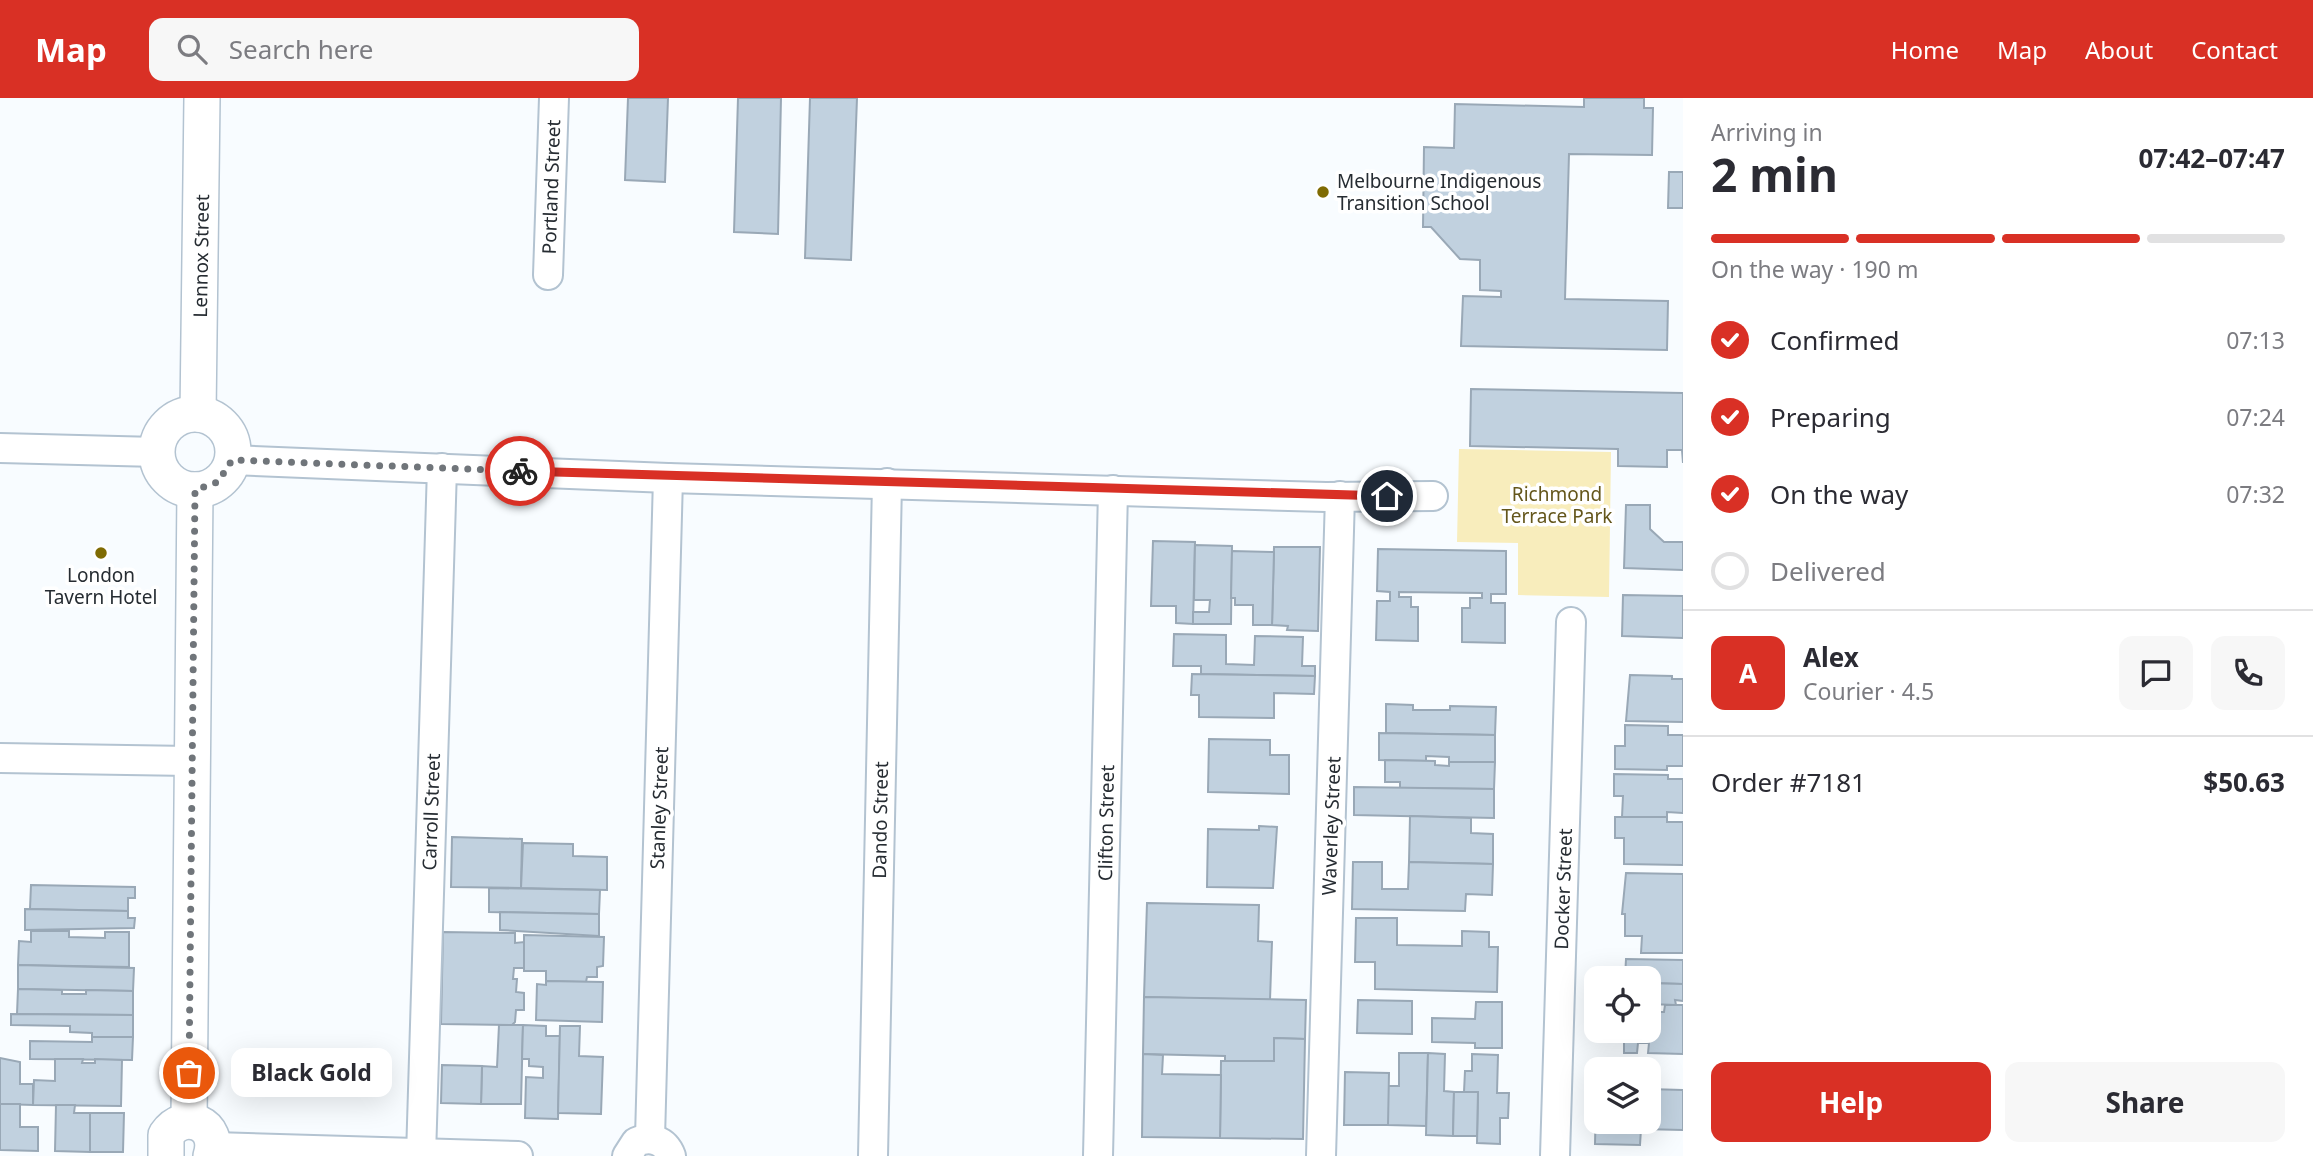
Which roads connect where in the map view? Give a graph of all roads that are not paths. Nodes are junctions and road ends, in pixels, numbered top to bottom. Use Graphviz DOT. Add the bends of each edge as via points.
graph roads {
  1 [pos="202,98"];
  2 [pos="554,98"];
  3 [pos="548,275"];
  4 [pos="198,414"];
  5 [pos="0,448"];
  6 [pos="157,452"];
  7 [pos="232,460"];
  8 [pos="442,468"];
  9 [pos="668,478"];
  10 [pos="887,483"];
  11 [pos="195,490"];
  12 [pos="1113,490"];
  13 [pos="1340,496"];
  14 [pos="1433,496"];
  15 [pos="1571,622"];
  16 [pos="0,758"];
  17 [pos="190,761"];
  18 [pos="189,1120"];
  19 [pos="661,1147"];
  20 [pos="213,1152"];
  21 [pos="421,1153"];
  22 [pos="161,1154"];
  23 [pos="518,1156"];
  24 [pos="627,1156"];
  25 [pos="873,1156"];
  26 [pos="1098,1156"];
  27 [pos="1321,1156"];
  28 [pos="1555,1156"];
  1 -- 4 [label="street, Lennox Street"];
  2 -- 3 [label="street, Portland Street"];
  4 -- 6 [label="street" via="174,421 165,429"];
  4 -- 7 [label="street" via="226,429"];
  5 -- 6 [label="street"];
  6 -- 11 [label="street" via="158,464 172,483"];
  7 -- 8 [label="street"];
  7 -- 11 [label="street" via="218,482"];
  8 -- 9 [label="street"];
  8 -- 21 [label="street, Carroll Street"];
  9 -- 10 [label="street"];
  9 -- 19 [label="street, Stanley Street"];
  10 -- 12 [label="street"];
  10 -- 25 [label="street, Dando Street"];
  11 -- 17 [label="street"];
  12 -- 13 [label="street"];
  12 -- 26 [label="street, Clifton Street"];
  13 -- 14 [label="street"];
  13 -- 27 [label="street, Waverley Street"];
  15 -- 28 [label="street, Docker Street"];
  16 -- 17 [label="street"];
  17 -- 18 [label="street"];
  18 -- 20 [label="street" via="205,1125 213,1139"];
  18 -- 22 [label="street" via="170,1129"];
  19 -- 24 [label="street" via="636,1142"];
  20 -- 21 [label="street"];
  21 -- 23 [label="street"];
}
